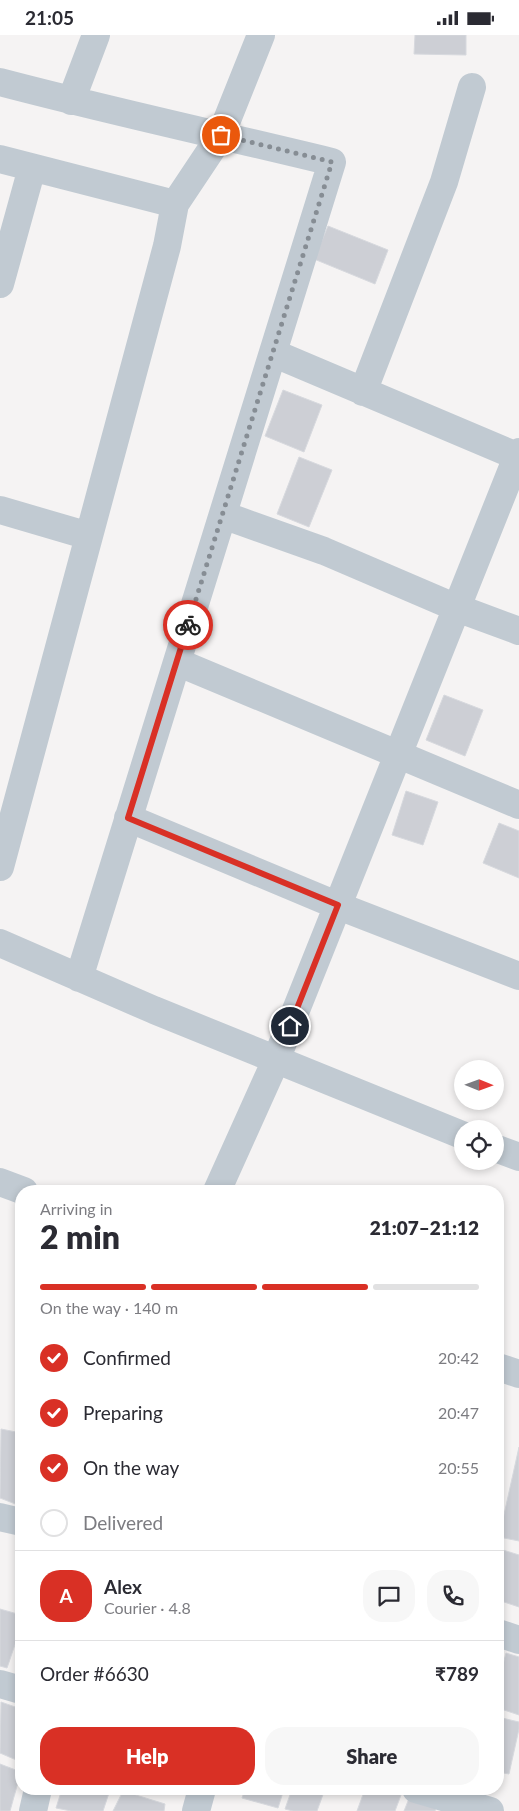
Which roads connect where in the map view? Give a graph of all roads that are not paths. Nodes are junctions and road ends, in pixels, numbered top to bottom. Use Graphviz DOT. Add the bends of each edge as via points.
graph roads {
  1 [pos="96,35"];
  2 [pos="261,35"];
  3 [pos="0,82"];
  4 [pos="472,87"];
  5 [pos="71,101"];
  6 [pos="221,135"];
  7 [pos="0,159"];
  8 [pos="32,168"];
  9 [pos="175,204"];
  10 [pos="0,285"];
  11 [pos="273,353"];
  12 [pos="363,392"];
  13 [pos="518,456"];
  14 [pos="0,510"];
  15 [pos="223,515"];
  16 [pos="89,536"];
  17 [pos="457,608"];
  18 [pos="519,631"];
  19 [pos="177,663"];
  20 [pos="398,755"];
  21 [pos="519,805"];
  22 [pos="128,818"];
  23 [pos="0,867"];
  24 [pos="338,905"];
  25 [pos="0,943"];
  26 [pos="519,976"];
  27 [pos="79,978"];
  28 [pos="276,1060"];
  29 [pos="454,1132"];
  30 [pos="504,1151"];
  31 [pos="519,1157"];
  32 [pos="0,1182"];
  33 [pos="220,1185"];
  34 [pos="15,1188"];
  35 [pos="504,1369"];
  36 [pos="519,1374"];
  37 [pos="0,1517"];
  38 [pos="15,1521"];
  39 [pos="504,1635"];
  40 [pos="519,1640"];
  41 [pos="0,1684"];
  42 [pos="15,1688"];
  43 [pos="36,1795"];
  44 [pos="200,1795"];
  45 [pos="436,1795"];
  46 [pos="32,1811"];
  47 [pos="196,1811"];
  48 [pos="490,1811"];
  1 -- 5 [label="street"];
  2 -- 6 [label="street"];
  3 -- 5 [label="street"];
  4 -- 12 [label="street" via="444,182"];
  5 -- 6 [label="street"];
  6 -- 9 [label="street"];
  6 -- 11 [label="street" via="332,162"];
  7 -- 8 [label="street"];
  8 -- 9 [label="street"];
  8 -- 10 [label="street"];
  9 -- 16 [label="street" via="167,246"];
  11 -- 12 [label="street"];
  11 -- 15 [label="street"];
  12 -- 13 [label="street"];
  13 -- 17 [label="street"];
  14 -- 16 [label="street"];
  15 -- 17 [label="street" via="324,551"];
  15 -- 19 [label="street"];
  16 -- 23 [label="street"];
  17 -- 18 [label="street"];
  17 -- 20 [label="street"];
  19 -- 20 [label="street"];
  19 -- 22 [label="street"];
  20 -- 21 [label="street"];
  20 -- 24 [label="street"];
  22 -- 24 [label="street"];
  22 -- 27 [label="street"];
  24 -- 26 [label="street"];
  24 -- 28 [label="street"];
  25 -- 27 [label="street"];
  27 -- 28 [label="street"];
  28 -- 29 [label="street"];
  28 -- 33 [label="street"];
  30 -- 31 [label="street"];
  32 -- 34 [label="street"];
  35 -- 36 [label="street"];
  37 -- 38 [label="street"];
  39 -- 40 [label="street"];
  41 -- 42 [label="street"];
  43 -- 46 [label="street"];
  44 -- 47 [label="street"];
  45 -- 48 [label="street"];
}
